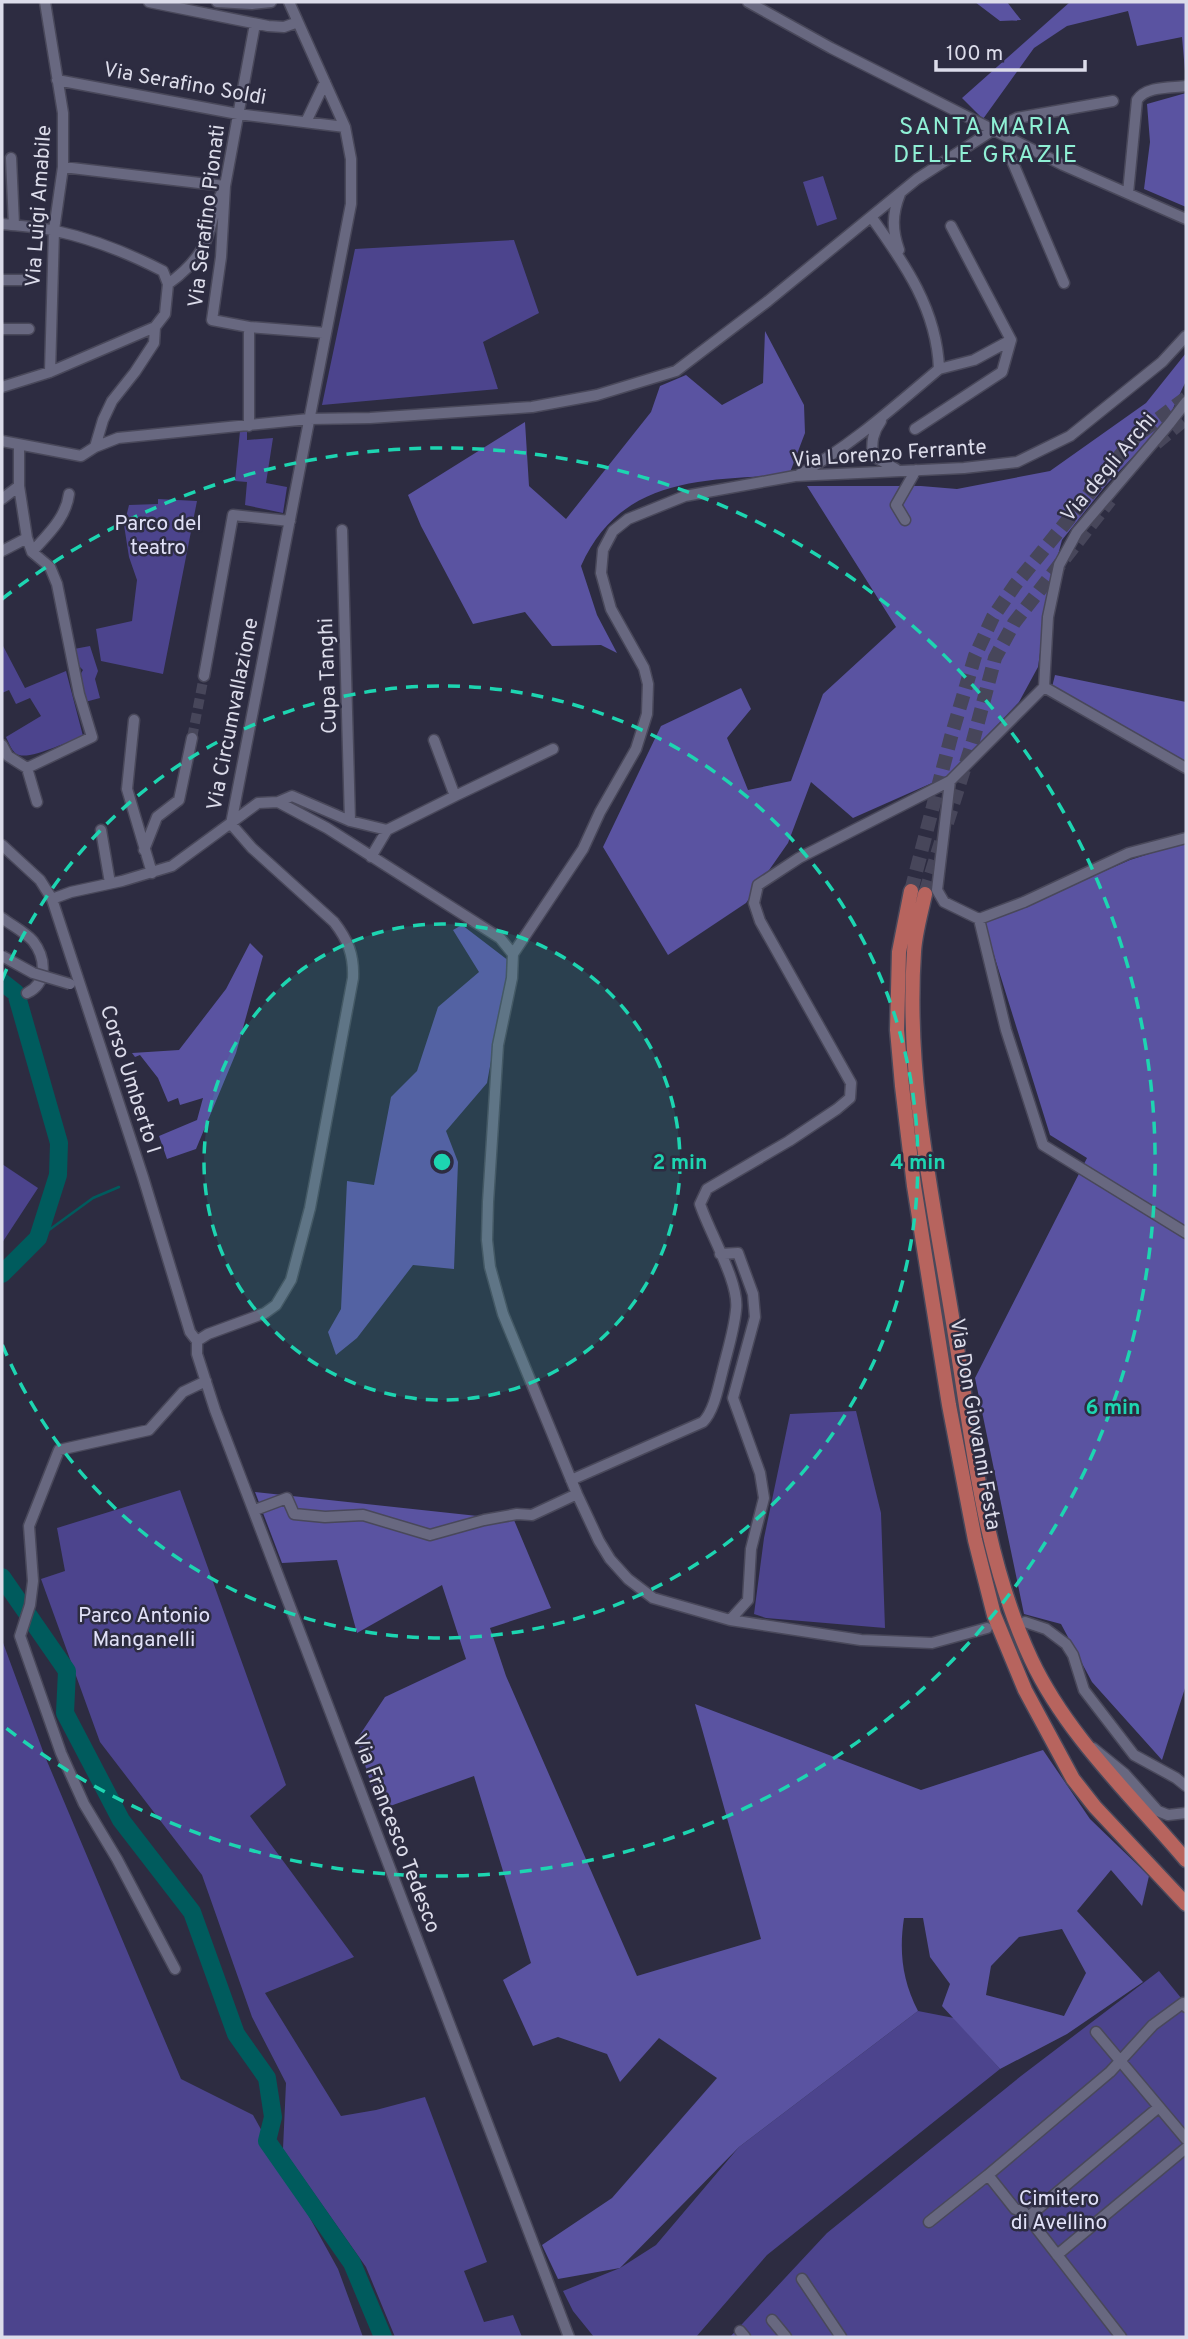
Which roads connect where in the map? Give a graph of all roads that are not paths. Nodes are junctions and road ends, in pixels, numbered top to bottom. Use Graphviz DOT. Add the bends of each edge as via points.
graph roads {
  1 [pos="45,2"];
  2 [pos="149,2"];
  3 [pos="217,2"];
  4 [pos="271,2"];
  5 [pos="289,2"];
  6 [pos="748,2"];
  7 [pos="298,22"];
  8 [pos="255,24"];
  9 [pos="57,80"];
  10 [pos="325,82"];
  11 [pos="1186,86"];
  12 [pos="1113,101"];
  13 [pos="238,114"];
  14 [pos="306,122"];
  15 [pos="345,127"];
  16 [pos="993,130"];
  17 [pos="1011,139"];
  18 [pos="11,158"];
  19 [pos="63,167"];
  20 [pos="225,186"];
  21 [pos="901,192"];
  22 [pos="1128,193"];
  23 [pos="872,218"];
  24 [pos="1185,219"];
  25 [pos="2,224"];
  26 [pos="14,225"];
  27 [pos="951,226"];
  28 [pos="54,230"];
  29 [pos="904,263"];
  30 [pos="2,280"];
  31 [pos="22,280"];
  32 [pos="1064,283"];
  33 [pos="168,284"];
  34 [pos="155,327"];
  35 [pos="249,327"];
  36 [pos="2,329"];
  37 [pos="29,329"];
  38 [pos="326,333"];
  39 [pos="1186,336"];
  40 [pos="1010,340"];
  41 [pos="939,369"];
  42 [pos="50,372"];
  43 [pos="2,387"];
  44 [pos="1186,402"];
  45 [pos="884,415"];
  46 [pos="309,419"];
  47 [pos="249,426"];
  48 [pos="915,429"];
  49 [pos="2,441"];
  50 [pos="19,445"];
  51 [pos="95,447"];
  52 [pos="897,470"];
  53 [pos="916,470"];
  54 [pos="795,476"];
  55 [pos="19,486"];
  56 [pos="69,494"];
  57 [pos="2,499"];
  58 [pos="905,520"];
  59 [pos="290,521"];
  60 [pos="342,530"];
  61 [pos="27,538"];
  62 [pos="2,551"];
  63 [pos="32,552"];
  64 [pos="204,676"];
  65 [pos="1044,687"];
  66 [pos="134,720"];
  67 [pos="192,738"];
  68 [pos="434,740"];
  69 [pos="2,745"];
  70 [pos="553,749"];
  71 [pos="27,768"];
  72 [pos="1186,768"];
  73 [pos="950,781"];
  74 [pos="455,796"];
  75 [pos="37,802"];
  76 [pos="278,802"];
  77 [pos="350,821"];
  78 [pos="231,824"];
  79 [pos="101,830"];
  80 [pos="387,830"];
  81 [pos="1186,838"];
  82 [pos="2,845"];
  83 [pos="144,850"];
  84 [pos="371,857"];
  85 [pos="152,873"];
  86 [pos="110,883"];
  87 [pos="52,900"];
  88 [pos="2,918"];
  89 [pos="979,919"];
  90 [pos="513,954"];
  91 [pos="2,956"];
  92 [pos="75,985"];
  93 [pos="27,993"];
  94 [pos="1186,1233"];
  95 [pos="720,1254"];
  96 [pos="197,1341"];
  97 [pos="206,1381"];
  98 [pos="571,1480"];
  99 [pos="577,1494"];
  100 [pos="255,1510"];
  101 [pos="730,1620"];
  102 [pos="1025,1622"];
  103 [pos="987,1628"];
  104 [pos="1083,1741"];
  105 [pos="1186,1786"];
  106 [pos="1186,1813"];
  107 [pos="1186,1860"];
  108 [pos="1186,1904"];
  109 [pos="175,1969"];
  110 [pos="1186,2007"];
  111 [pos="1096,2032"];
  112 [pos="1121,2062"];
  113 [pos="1159,2107"];
  114 [pos="1186,2139"];
  115 [pos="1186,2148"];
  116 [pos="988,2175"];
  117 [pos="1028,2217"];
  118 [pos="929,2222"];
  119 [pos="1057,2255"];
  120 [pos="802,2280"];
  121 [pos="772,2320"];
  122 [pos="569,2337"];
  123 [pos="786,2337"];
  124 [pos="841,2337"];
  125 [pos="1121,2337"];
  1 -- 9 [label="street, Via Luigi Amabile"];
  2 -- 8 [label="street"];
  3 -- 4 [label="street"];
  5 -- 7 [label="street, Via Circumvallazione"];
  6 -- 16 [label="street"];
  7 -- 8 [label="street" via="284,27"];
  7 -- 10 [label="street, Via Circumvallazione"];
  8 -- 13 [label="street, Via Serafino Pionati"];
  9 -- 13 [label="street, Via Serafino Soldi"];
  9 -- 19 [label="street, Via Luigi Amabile" via="63,113"];
  10 -- 14 [label="street"];
  10 -- 15 [label="street, Via Circumvallazione"];
  11 -- 22 [label="street" via="1149,91 1137,100"];
  12 -- 16 [label="street" via="1017,118"];
  13 -- 14 [label="street, Via Serafino Soldi"];
  13 -- 20 [label="street, Via Serafino Pionati"];
  14 -- 15 [label="street, Via Serafino Soldi"];
  15 -- 38 [label="street, Via Circumvallazione" via="351,204"];
  16 -- 17 [label="street"];
  16 -- 21 [label="street"];
  17 -- 22 [label="street"];
  17 -- 32 [label="street" via="1010,156"];
  18 -- 26 [label="street"];
  19 -- 20 [label="street"];
  19 -- 28 [label="street, Via Luigi Amabile"];
  20 -- 33 [label="street" via="204,246 185,272"];
  20 -- 35 [label="street, Via Serafino Pionati" via="212,320"];
  21 -- 23 [label="street"];
  21 -- 29 [label="street" via="894,209 893,234"];
  22 -- 24 [label="street"];
  23 -- 29 [label="street"];
  23 -- 46 [label="street" via="676,371 597,395 532,407"];
  25 -- 26 [label="street"];
  26 -- 28 [label="street"];
  27 -- 40 [label="street"];
  28 -- 33 [label="street" via="141,260 163,271"];
  28 -- 42 [label="street, Via Luigi Amabile"];
  29 -- 41 [label="street" via="935,328"];
  30 -- 31 [label="street"];
  33 -- 34 [label="street" via="165,314"];
  34 -- 42 [label="street"];
  34 -- 51 [label="street" via="154,343 113,401"];
  35 -- 38 [label="street, Via Serafino Pionati"];
  35 -- 47 [label="street"];
  36 -- 37 [label="street"];
  38 -- 46 [label="street, Via Circumvallazione"];
  39 -- 53 [label="street, Via Lorenzo Ferrante" via="1070,436 1042,450 995,466"];
  40 -- 41 [label="street" via="974,360"];
  40 -- 48 [label="street" via="1002,372"];
  41 -- 45 [label="street"];
  42 -- 43 [label="street"];
  44 -- 65 [label="street, Via degli Archi" via="1077,532 1059,565 1048,617"];
  45 -- 52 [label="street" via="875,430 873,456"];
  45 -- 54 [label="street" via="825,460"];
  46 -- 47 [label="street"];
  46 -- 59 [label="street, Via Circumvallazione"];
  47 -- 51 [label="street" via="118,438"];
  49 -- 50 [label="street"];
  50 -- 51 [label="street" via="81,457"];
  50 -- 55 [label="street"];
  52 -- 53 [label="street, Via Lorenzo Ferrante"];
  52 -- 54 [label="street, Via Lorenzo Ferrante"];
  53 -- 58 [label="street" via="896,505"];
  54 -- 90 [label="street, Via Lorenzo Ferrante" via="685,496 628,519 613,531 603,550 601,573 611,609 644,668 647,714 636,749 583,849"];
  55 -- 57 [label="street"];
  55 -- 61 [label="street"];
  56 -- 63 [label="street" via="67,509"];
  59 -- 64 [label="street" via="233,515"];
  59 -- 78 [label="street, Via Circumvallazione"];
  60 -- 77 [label="street, Cupa Tanghi"];
  61 -- 62 [label="street"];
  61 -- 63 [label="street"];
  63 -- 71 [label="street" via="50,567 57,584 92,737"];
  65 -- 72 [label="street"];
  65 -- 73 [label="street"];
  66 -- 83 [label="street" via="127,789"];
  67 -- 83 [label="street" via="179,800 157,817"];
  68 -- 74 [label="street"];
  69 -- 71 [label="street"];
  70 -- 74 [label="street"];
  71 -- 75 [label="street"];
  73 -- 89 [label="street" via="937,890 944,902"];
  73 -- 95 [label="street" via="799,858 758,885 754,903 760,921 850,1083 850,1098 789,1141 707,1189 700,1204"];
  74 -- 80 [label="street"];
  76 -- 77 [label="street" via="292,796"];
  76 -- 78 [label="street" via="258,803"];
  76 -- 84 [label="street"];
  77 -- 80 [label="street"];
  78 -- 85 [label="street" via="172,866"];
  78 -- 96 [label="street, Via Circumvallazione" via="334,922 351,950 353,978 310,1208 291,1280 276,1305 265,1313"];
  79 -- 86 [label="street"];
  80 -- 84 [label="street"];
  81 -- 89 [label="street" via="1129,853"];
  82 -- 87 [label="street, Corso Umberto I" via="46,887"];
  83 -- 85 [label="street"];
  84 -- 90 [label="street" via="500,938"];
  85 -- 86 [label="street"];
  86 -- 87 [label="street"];
  87 -- 92 [label="street, Corso Umberto I"];
  88 -- 93 [label="street" via="31,939 43,965 39,984"];
  89 -- 94 [label="street" via="1006,1030 1043,1145"];
  90 -- 98 [label="street" via="498,1045 489,1253 503,1314"];
  91 -- 92 [label="street, bridge" via="33,973"];
  92 -- 96 [label="street, Corso Umberto I" via="143,1177 190,1332"];
  95 -- 98 [label="street" via="737,1307 708,1417"];
  95 -- 101 [label="street" via="738,1253 753,1294 755,1317 733,1398 760,1473 764,1498 751,1549 748,1600"];
  96 -- 97 [label="street, Via Francesco Tedesco"];
  97 -- 100 [label="street, Via Francesco Tedesco"];
  97 -- 109 [label="street" via="183,1392 149,1430 59,1450 29,1527 33,1581 20,1636 84,1804"];
  98 -- 99 [label="street"];
  99 -- 100 [label="street" via="532,1515 517,1514 430,1535 363,1515 294,1514 287,1498"];
  99 -- 101 [label="street" via="610,1559 641,1590 653,1598"];
  100 -- 122 [label="street, Via Francesco Tedesco"];
  101 -- 103 [label="street" via="861,1640 932,1643"];
  102 -- 105 [label="street" via="1046,1629 1066,1644 1084,1690 1134,1755"];
  104 -- 106 [label="street" via="1118,1768 1157,1811"];
  104 -- 107 [label="main road, Via Don Giovanni Festa"];
  104 -- 108 [label="main road, Via Don Giovanni Festa" via="1058,1710 1015,1621 993,1553 980,1489 916,1085 918,893 899,952 897,1030 903,1098 949,1405 994,1615 1025,1690 1073,1779"];
  110 -- 112 [label="street" via="1183,2003 1153,2025"];
  111 -- 112 [label="street"];
  112 -- 113 [label="street"];
  112 -- 116 [label="street"];
  113 -- 114 [label="street"];
  113 -- 117 [label="street"];
  115 -- 119 [label="street"];
  116 -- 117 [label="street" via="1015,2209"];
  116 -- 118 [label="street"];
  117 -- 119 [label="street"];
  119 -- 125 [label="street"];
  120 -- 124 [label="street"];
  121 -- 123 [label="street"];
}
